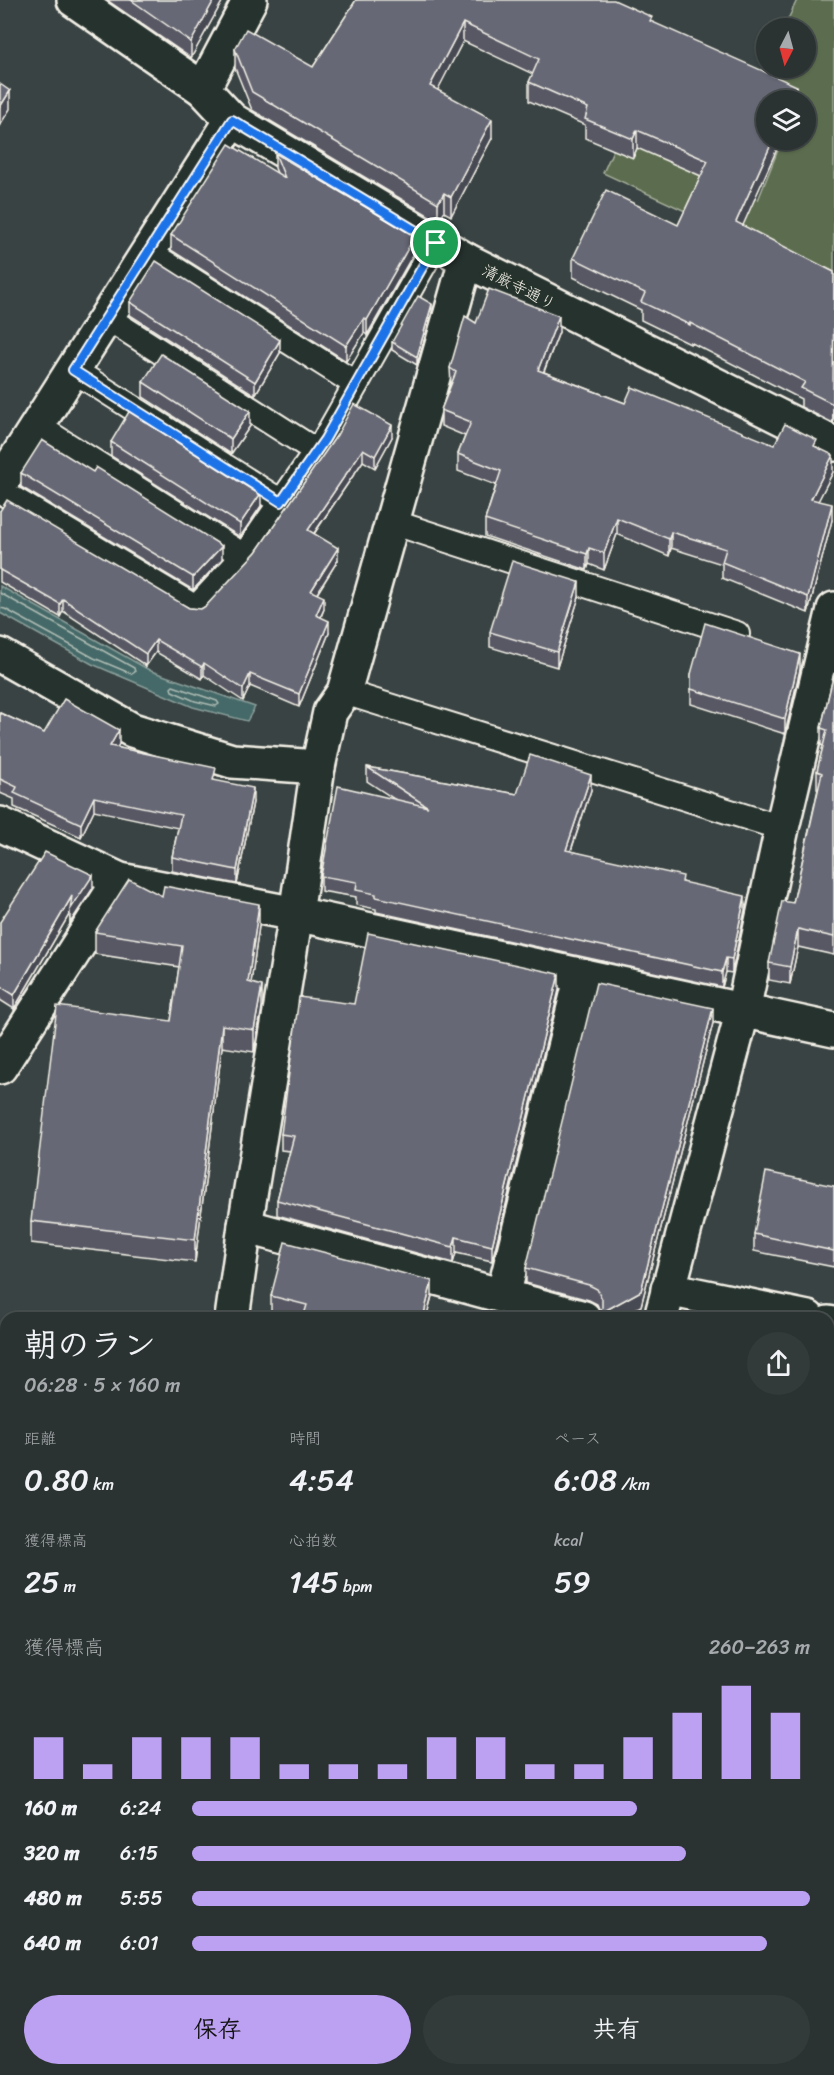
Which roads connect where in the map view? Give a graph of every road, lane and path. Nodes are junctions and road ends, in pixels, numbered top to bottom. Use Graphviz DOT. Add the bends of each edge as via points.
graph roads {
  1 [pos="74,0"];
  2 [pos="249,0"];
  3 [pos="203,88"];
  4 [pos="232,120"];
  5 [pos="436,243"];
  6 [pos="148,252"];
  7 [pos="466,260"];
  8 [pos="106,317"];
  9 [pos="73,370"];
  10 [pos="356,384"];
  11 [pos="37,426"];
  12 [pos="834,444"];
  13 [pos="316,451"];
  14 [pos="0,484"];
  15 [pos="0,491"];
  16 [pos="281,502"];
  17 [pos="392,522"];
  18 [pos="244,556"];
  19 [pos="834,609"];
  20 [pos="754,639"];
  21 [pos="0,655"];
  22 [pos="344,692"];
  23 [pos="318,767"];
  24 [pos="0,824"];
  25 [pos="782,828"];
  26 [pos="120,880"];
  27 [pos="296,914"];
  28 [pos="582,975"];
  29 [pos="743,1010"];
  30 [pos="834,1030"];
  31 [pos="0,1067"];
  32 [pos="244,1226"];
  33 [pos="502,1296"];
  34 [pos="664,1304"];
  35 [pos="233,1312"];
  36 [pos="562,1312"];
  37 [pos="746,1312"];
  1 -- 3 [label="street, 清厳寺通り"];
  2 -- 3 [label="street"];
  3 -- 4 [label="street, 清厳寺通り"];
  4 -- 5 [label="street, 清厳寺通り"];
  4 -- 6 [label="street"];
  5 -- 7 [label="street, 清厳寺通り"];
  5 -- 10 [label="lane"];
  6 -- 8 [label="street"];
  6 -- 10 [label="lane"];
  7 -- 12 [label="street, 清厳寺通り"];
  7 -- 17 [label="street"];
  8 -- 9 [label="street"];
  8 -- 13 [label="lane"];
  9 -- 11 [label="street"];
  9 -- 16 [label="lane"];
  10 -- 13 [label="lane"];
  11 -- 14 [label="street"];
  11 -- 18 [label="lane"];
  13 -- 16 [label="lane"];
  15 -- 18 [label="lane" via="196,608"];
  16 -- 18 [label="lane"];
  17 -- 20 [label="lane"];
  17 -- 22 [label="street"];
  19 -- 25 [label="street" via="810,658"];
  21 -- 23 [label="street" via="132,730 232,761"];
  22 -- 23 [label="street" via="330,712"];
  22 -- 25 [label="lane"];
  23 -- 27 [label="street"];
  24 -- 26 [label="street"];
  25 -- 29 [label="street"];
  26 -- 27 [label="street"];
  26 -- 31 [label="street"];
  27 -- 28 [label="street"];
  27 -- 32 [label="street"];
  28 -- 29 [label="street"];
  28 -- 33 [label="street"];
  29 -- 30 [label="street"];
  29 -- 34 [label="street"];
  32 -- 33 [label="street"];
  32 -- 35 [label="street"];
  33 -- 36 [label="street"];
  34 -- 37 [label="street"];
}
